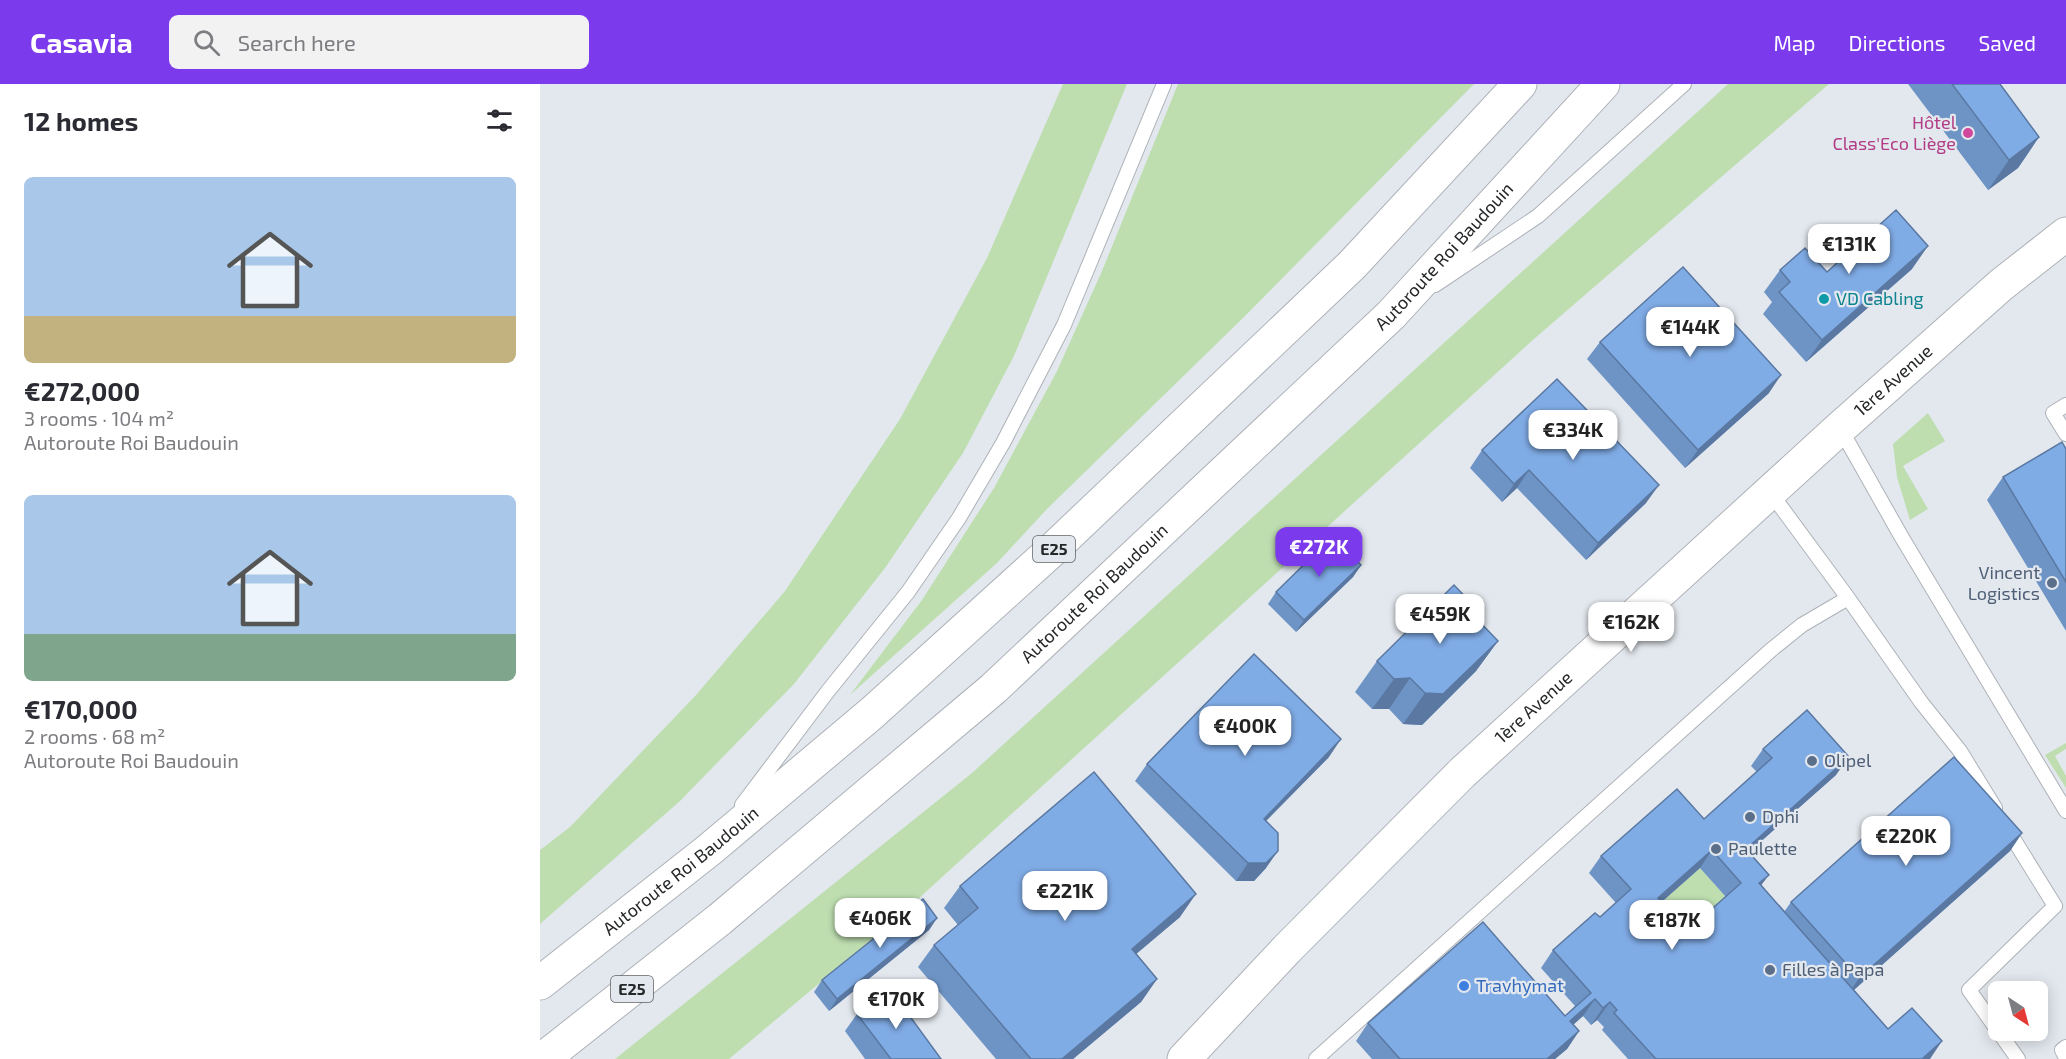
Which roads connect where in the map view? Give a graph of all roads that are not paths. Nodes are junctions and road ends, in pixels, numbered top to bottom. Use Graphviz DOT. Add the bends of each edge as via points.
graph roads {
  1 [pos="1164,84"];
  2 [pos="1520,84"];
  3 [pos="1603,84"];
  4 [pos="1684,84"];
  5 [pos="2066,234"];
  6 [pos="1391,315"];
  7 [pos="2066,405"];
  8 [pos="1840,428"];
  9 [pos="2066,434"];
  10 [pos="1770,492"];
  11 [pos="1848,598"];
  12 [pos="2066,811"];
  13 [pos="709,850"];
  14 [pos="540,983"];
  15 [pos="2066,1047"];
  16 [pos="2066,1058"];
  17 [pos="543,1059"];
  18 [pos="1184,1059"];
  19 [pos="1316,1059"];
  20 [pos="2018,1059"];
  1 -- 13 [label="lane" via="1064,326 964,509 908,592"];
  2 -- 13 [label="main road, Autoroute Roi Baudouin / E25" via="1352,265 1050,552 872,713"];
  3 -- 6 [label="main road, Autoroute Roi Baudouin / E25"];
  4 -- 6 [label="lane" via="1538,216"];
  5 -- 8 [label="main road, 1ère Avenue" via="2001,285"];
  6 -- 17 [label="main road, Autoroute Roi Baudouin / E25" via="993,689 720,919"];
  7 -- 9 [label="lane" via="2053,413"];
  8 -- 10 [label="main road, 1ère Avenue"];
  8 -- 12 [label="lane"];
  10 -- 11 [label="lane"];
  10 -- 18 [label="main road, 1ère Avenue" via="1462,773"];
  11 -- 19 [label="lane" via="1771,650"];
  11 -- 20 [label="lane" via="1960,751 2055,906 1969,990"];
  13 -- 14 [label="main road, Autoroute Roi Baudouin / E25"];
  15 -- 16 [label="lane" via="2062,1050"];
}
